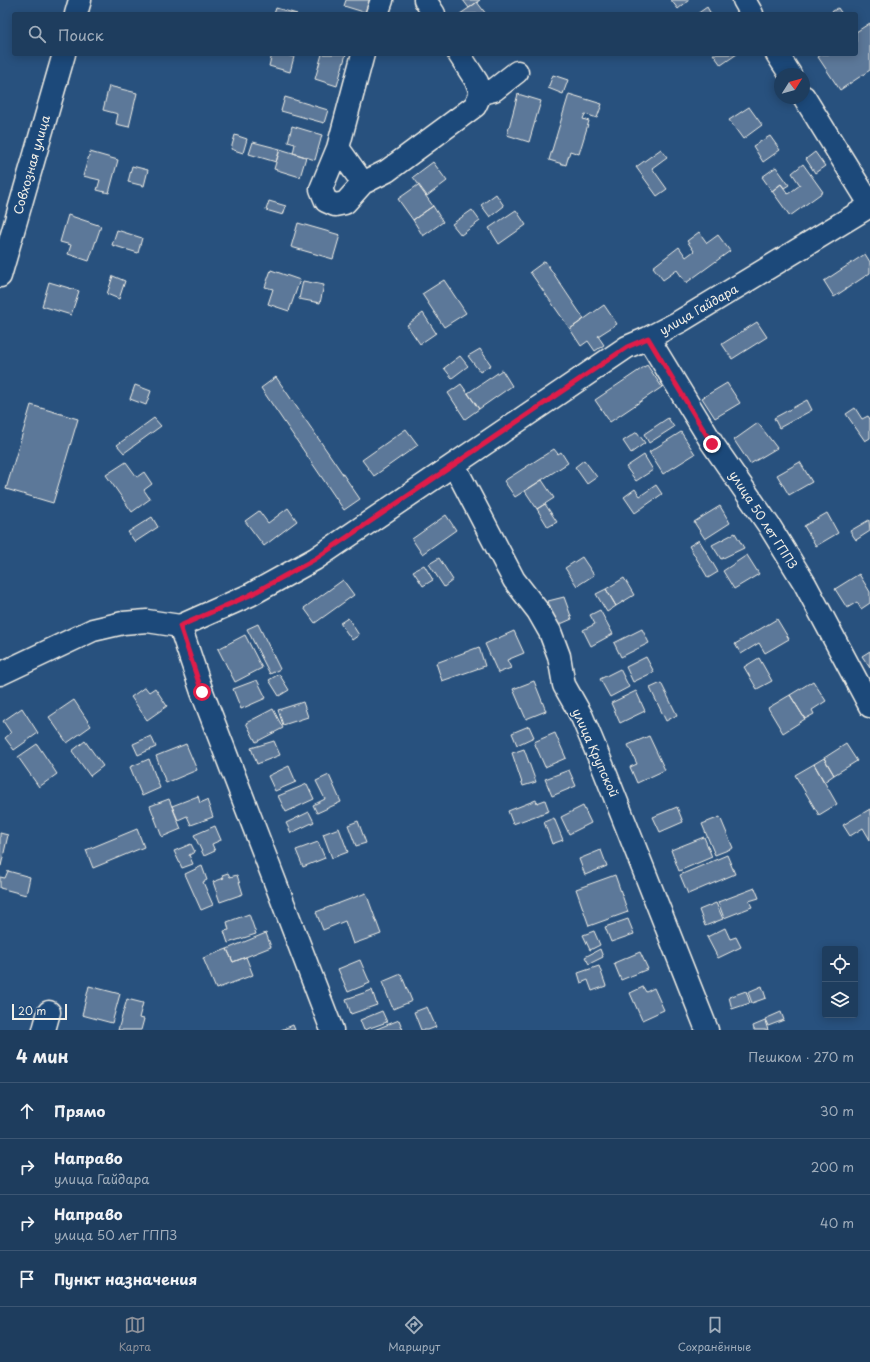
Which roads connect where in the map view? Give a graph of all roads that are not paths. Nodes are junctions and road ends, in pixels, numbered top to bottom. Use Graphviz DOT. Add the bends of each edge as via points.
graph roads {
  1 [pos="80,0"];
  2 [pos="382,0"];
  3 [pos="425,0"];
  4 [pos="744,0"];
  5 [pos="77,12"];
  6 [pos="378,12"];
  7 [pos="433,12"];
  8 [pos="751,12"];
  9 [pos="63,56"];
  10 [pos="362,56"];
  11 [pos="460,56"];
  12 [pos="778,56"];
  13 [pos="786,68"];
  14 [pos="517,72"];
  15 [pos="481,93"];
  16 [pos="808,104"];
  17 [pos="338,148"];
  18 [pos="363,183"];
  19 [pos="870,205"];
  20 [pos="0,276"];
  21 [pos="648,338"];
  22 [pos="454,465"];
  23 [pos="180,626"];
  24 [pos="0,674"];
  25 [pos="870,706"];
  26 [pos="332,1030"];
  27 [pos="707,1030"];
  1 -- 5 [label="street"];
  2 -- 6 [label="street"];
  3 -- 7 [label="street"];
  4 -- 8 [label="street"];
  9 -- 20 [label="street, Совхозная улица"];
  10 -- 17 [label="street"];
  11 -- 15 [label="street"];
  12 -- 13 [label="street"];
  14 -- 15 [label="street" via="494,90"];
  15 -- 18 [label="street" via="475,106 387,171"];
  16 -- 19 [label="street"];
  17 -- 18 [label="street"];
  17 -- 18 [label="street" via="321,189 326,201 335,205 345,204"];
  19 -- 21 [label="street, улица Гайдара" via="746,283"];
  21 -- 22 [label="street, улица Гайдара" via="627,347"];
  21 -- 25 [label="street, улица 50 лет ГППЗ" via="712,444 770,527 805,584"];
  22 -- 23 [label="street, улица Гайдара" via="315,559 250,595"];
  22 -- 27 [label="street, улица Крупской" via="514,580 538,611 550,632 559,656 564,685 582,717 603,767"];
  23 -- 24 [label="street" via="147,622 123,623 93,630"];
  23 -- 26 [label="street" via="202,692"];
}
